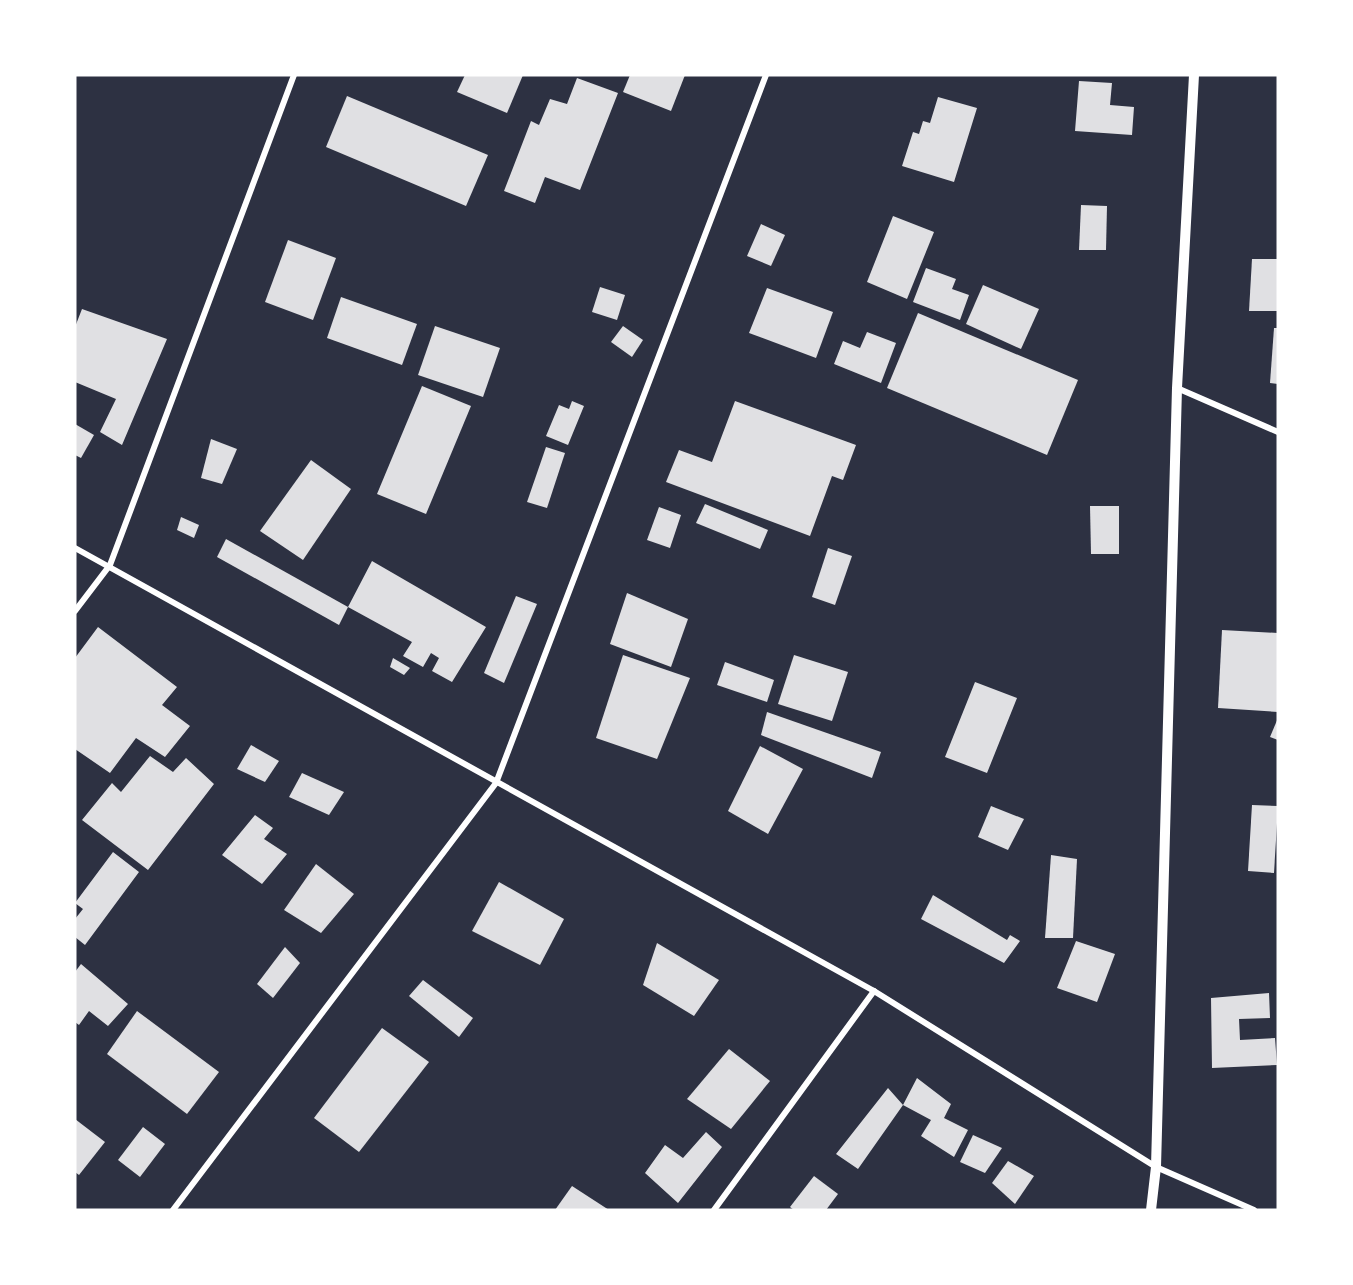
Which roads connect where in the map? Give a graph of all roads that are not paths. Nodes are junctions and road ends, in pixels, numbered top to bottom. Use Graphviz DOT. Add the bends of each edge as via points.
graph roads {
  1 [pos="294,75"];
  2 [pos="766,75"];
  3 [pos="1194,75"];
  4 [pos="1177,388"];
  5 [pos="1278,432"];
  6 [pos="75,548"];
  7 [pos="110,565"];
  8 [pos="75,611"];
  9 [pos="496,783"];
  10 [pos="874,991"];
  11 [pos="1156,1167"];
  12 [pos="173,1210"];
  13 [pos="714,1210"];
  14 [pos="1152,1210"];
  15 [pos="1254,1210"];
  1 -- 7 [label="street"];
  2 -- 9 [label="street"];
  3 -- 4 [label="street"];
  4 -- 5 [label="street"];
  4 -- 11 [label="street"];
  6 -- 7 [label="street"];
  7 -- 8 [label="street"];
  7 -- 9 [label="street"];
  9 -- 10 [label="street"];
  9 -- 12 [label="street"];
  10 -- 11 [label="street"];
  10 -- 13 [label="street"];
  11 -- 14 [label="street"];
  11 -- 15 [label="street"];
}
